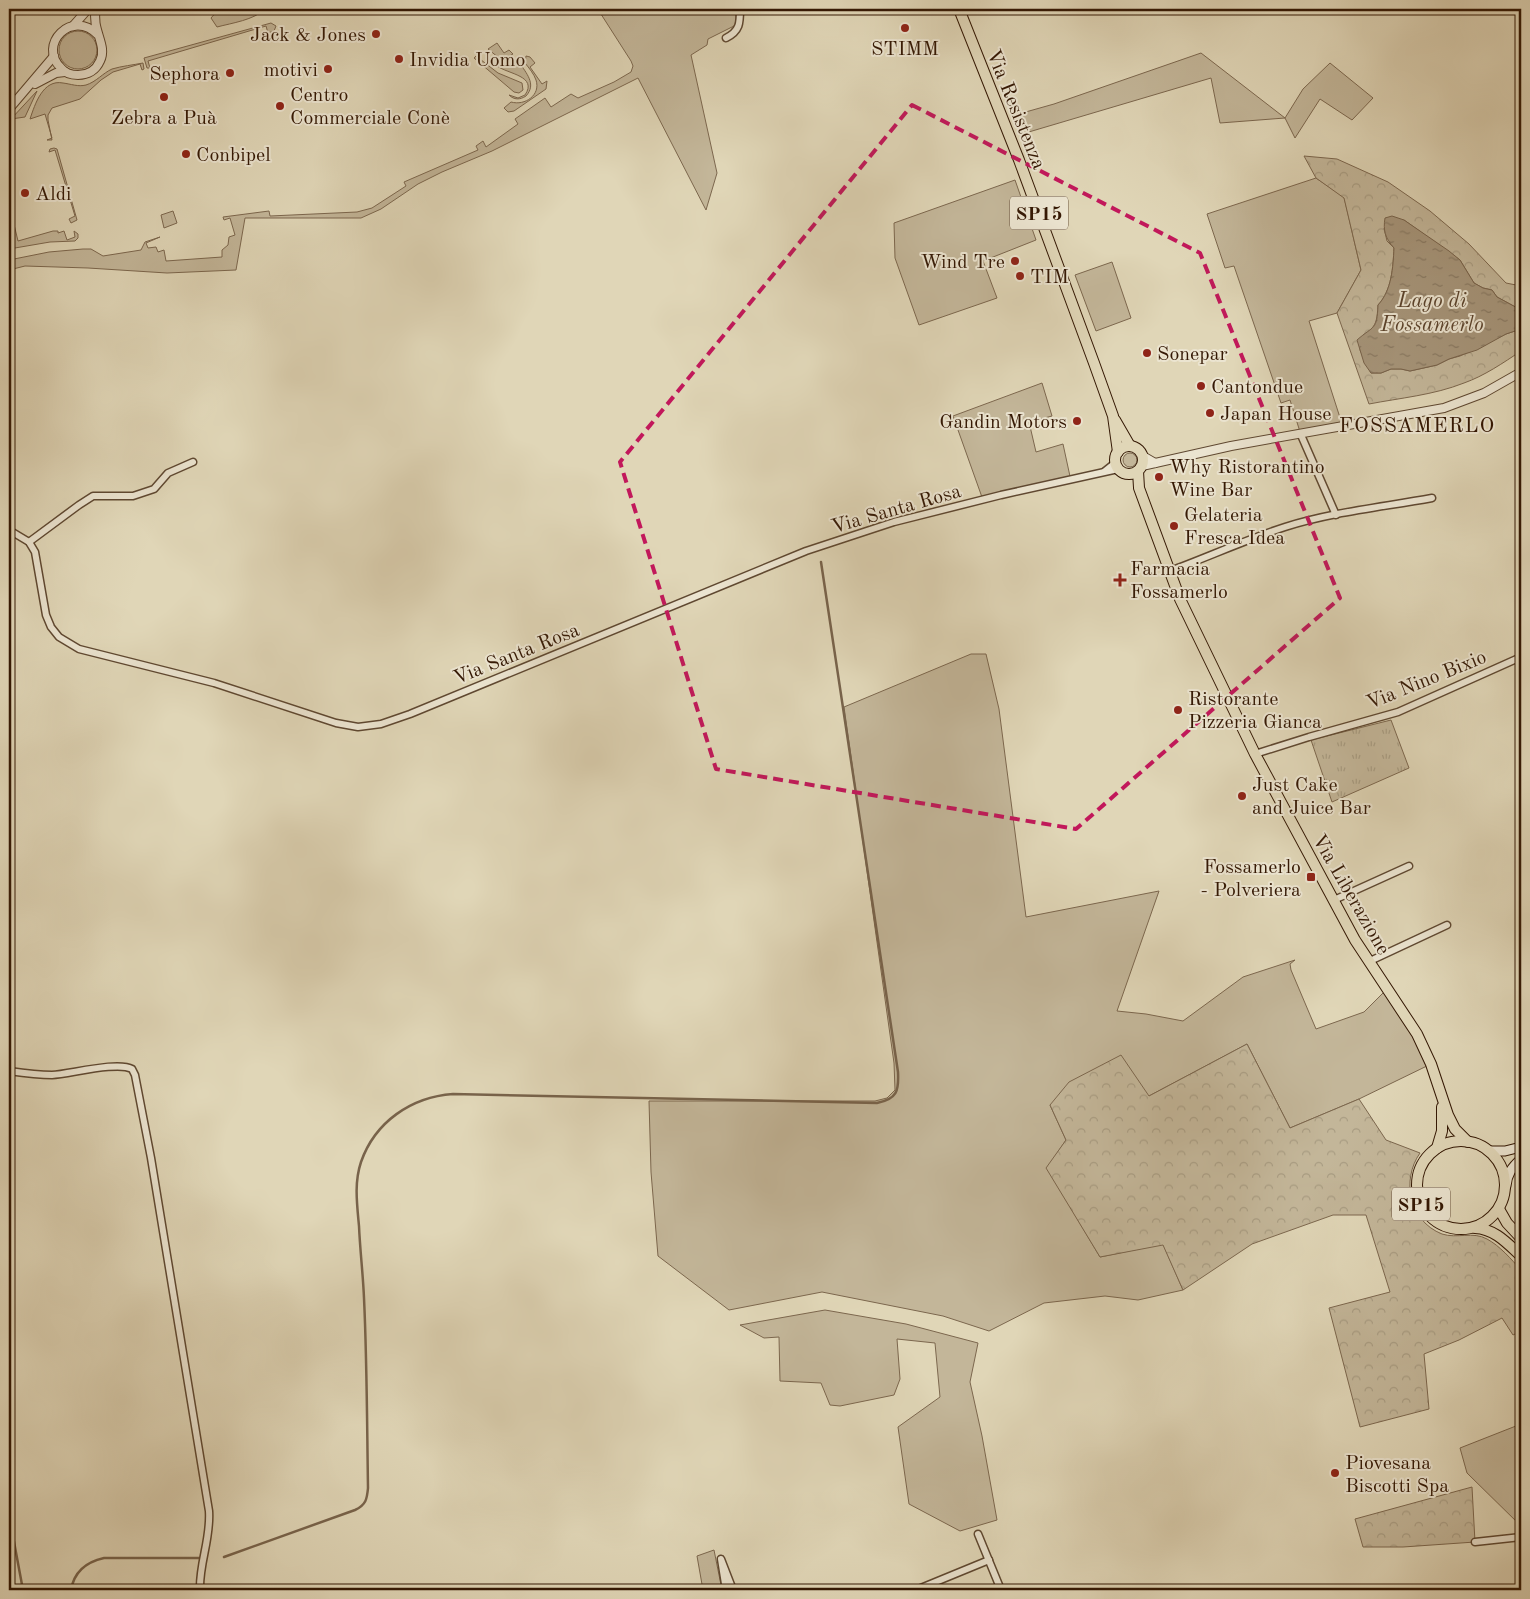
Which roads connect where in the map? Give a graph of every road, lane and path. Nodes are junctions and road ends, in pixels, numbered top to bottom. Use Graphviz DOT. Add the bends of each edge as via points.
graph roads {
  1 [pos="88,9"];
  2 [pos="96,9"];
  3 [pos="740,9"];
  4 [pos="958,9"];
  5 [pos="73,26"];
  6 [pos="98,36"];
  7 [pos="726,38"];
  8 [pos="54,56"];
  9 [pos="65,72"];
  10 [pos="26,89"];
  11 [pos="9,109"];
  12 [pos="1521,372"];
  13 [pos="1114,419"];
  14 [pos="1302,435"];
  15 [pos="1130,446"];
  16 [pos="1118,452"];
  17 [pos="193,462"];
  18 [pos="1117,466"];
  19 [pos="1138,467"];
  20 [pos="1432,498"];
  21 [pos="1336,515"];
  22 [pos="9,530"];
  23 [pos="29,542"];
  24 [pos="1170,571"];
  25 [pos="1521,656"];
  26 [pos="1255,754"];
  27 [pos="1409,866"];
  28 [pos="1334,900"];
  29 [pos="1446,925"];
  30 [pos="1370,961"];
  31 [pos="9,1071"];
  32 [pos="1441,1097"];
  33 [pos="1468,1142"];
  34 [pos="1521,1147"];
  35 [pos="1437,1148"];
  36 [pos="1489,1151"];
  37 [pos="1521,1159"];
  38 [pos="1506,1186"];
  39 [pos="1499,1209"];
  40 [pos="1474,1228"];
  41 [pos="1521,1238"];
  42 [pos="1521,1256"];
  43 [pos="978,1534"];
  44 [pos="1521,1536"];
  45 [pos="1475,1542"];
  46 [pos="989,1560"];
  47 [pos="200,1590"];
  48 [pos="726,1590"];
  49 [pos="733,1590"];
  50 [pos="916,1590"];
  51 [pos="1001,1590"];
  1 -- 5 [label="street"];
  2 -- 6 [label="street" via="94,17"];
  3 -- 7 [label="street" via="738,29"];
  4 -- 13 [label="main road, Via Resistenza / SP15" via="1019,160"];
  5 -- 6 [label="street" via="88,28"];
  5 -- 8 [label="street" via="58,35"];
  6 -- 9 [label="street" via="103,53 97,67 80,75"];
  8 -- 9 [label="street"];
  8 -- 10 [label="street"];
  9 -- 10 [label="street" via="56,73"];
  10 -- 11 [label="street"];
  12 -- 14 [label="street" via="1484,393 1444,408"];
  13 -- 15 [label="main road, Via Resistenza / SP15"];
  13 -- 16 [label="main road, Via Resistenza / SP15"];
  14 -- 19 [label="street" via="1206,451"];
  14 -- 21 [label="street"];
  15 -- 16 [label="main road"];
  15 -- 19 [label="main road, Via Liberazione / SP15" via="1138,449"];
  16 -- 18 [label="main road, SP15"];
  17 -- 23 [label="street" via="168,473 154,489 133,496 93,496"];
  18 -- 19 [label="main road" via="1125,474"];
  18 -- 23 [label="street, Via Santa Rosa" via="1102,474 894,522 806,551 410,714 381,724 358,726 336,723 214,683 79,649 68,643 51,627 46,615 35,552"];
  19 -- 24 [label="main road, Via Liberazione / SP15" via="1139,488"];
  20 -- 21 [label="street"];
  21 -- 24 [label="street" via="1240,542"];
  22 -- 23 [label="street"];
  24 -- 26 [label="main road, Via Liberazione / SP15" via="1188,616"];
  25 -- 26 [label="street, Via Nino Bixio" via="1398,712"];
  26 -- 28 [label="main road, Via Liberazione / SP15"];
  27 -- 28 [label="street"];
  28 -- 30 [label="main road, Via Liberazione / SP15"];
  29 -- 30 [label="street"];
  30 -- 32 [label="main road, Via Liberazione / SP15" via="1417,1034"];
  31 -- 47 [label="street" via="53,1075 126,1067 135,1075 209,1511 210,1526"];
  32 -- 33 [label="main road, Via Liberazione / SP15" via="1455,1129"];
  32 -- 35 [label="main road, Via Liberazione / SP15" via="1442,1131"];
  33 -- 35 [label="main road, SP15" via="1447,1143"];
  33 -- 36 [label="main road, SP15"];
  34 -- 36 [label="main road"];
  35 -- 40 [label="main road, SP15" via="1420,1167 1417,1193 1421,1205 1428,1215 1449,1228"];
  36 -- 38 [label="main road" via="1504,1173"];
  37 -- 38 [label="main road" via="1506,1177"];
  38 -- 39 [label="main road"];
  39 -- 40 [label="main road, SP15"];
  39 -- 41 [label="main road"];
  40 -- 42 [label="main road, SP15" via="1498,1235"];
  43 -- 46 [label="street"];
  44 -- 45 [label="street"];
  46 -- 50 [label="street"];
  46 -- 51 [label="street"];
  48 -- 49 [label="street" via="720,1556"];
}
